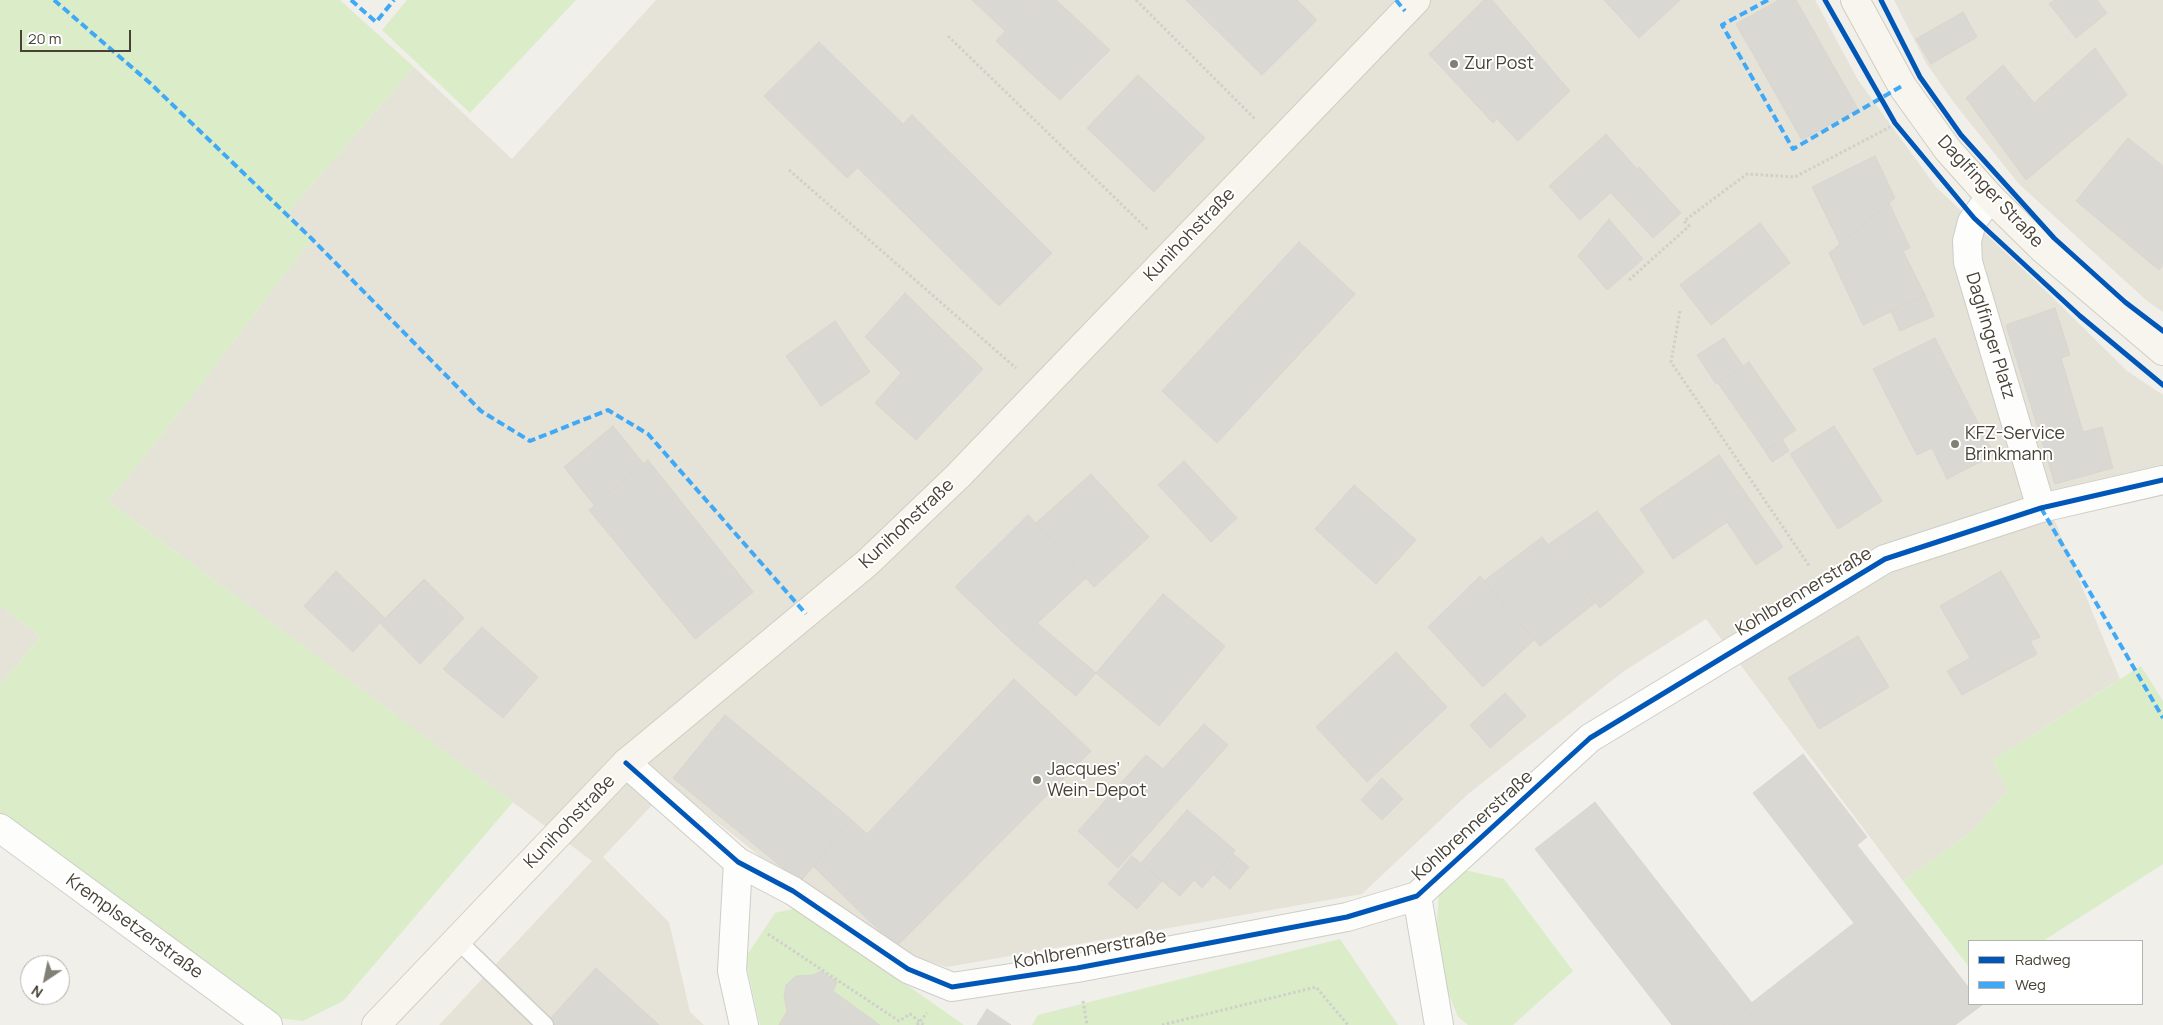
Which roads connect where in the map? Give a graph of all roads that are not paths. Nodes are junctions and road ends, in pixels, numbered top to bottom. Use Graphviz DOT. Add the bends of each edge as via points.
graph roads {
  1 [pos="1855,0"];
  2 [pos="1406,4"];
  3 [pos="1990,197"];
  4 [pos="2163,351"];
  5 [pos="2163,480"];
  6 [pos="2041,508"];
  7 [pos="626,763"];
  8 [pos="0,828"];
  9 [pos="738,862"];
  10 [pos="1417,896"];
  11 [pos="456,939"];
  12 [pos="268,1025"];
  13 [pos="376,1025"];
  14 [pos="545,1025"];
  15 [pos="744,1025"];
  16 [pos="1439,1025"];
  1 -- 3 [label="street, Daglfinger Straße" via="1902,86 1948,150"];
  2 -- 7 [label="street, Kunihohstraße" via="958,476 867,563"];
  3 -- 4 [label="street, Daglfinger Straße" via="2043,249"];
  3 -- 6 [label="street, Daglfinger Platz" via="1972,222 1967,241 1968,262"];
  5 -- 6 [label="street, Kohlbrennerstraße"];
  6 -- 10 [label="street, Kohlbrennerstraße" via="1885,559 1590,738"];
  7 -- 9 [label="street, Kohlbrennerstraße"];
  7 -- 11 [label="street, Kunihohstraße"];
  8 -- 12 [label="street, Kremplsetzerstraße"];
  9 -- 10 [label="street, Kohlbrennerstraße" via="793,891 908,969 952,987 1077,968 1347,917"];
  9 -- 15 [label="street" via="732,971"];
  10 -- 16 [label="street"];
  11 -- 13 [label="street, Kunihohstraße"];
  11 -- 14 [label="lane"];
}
